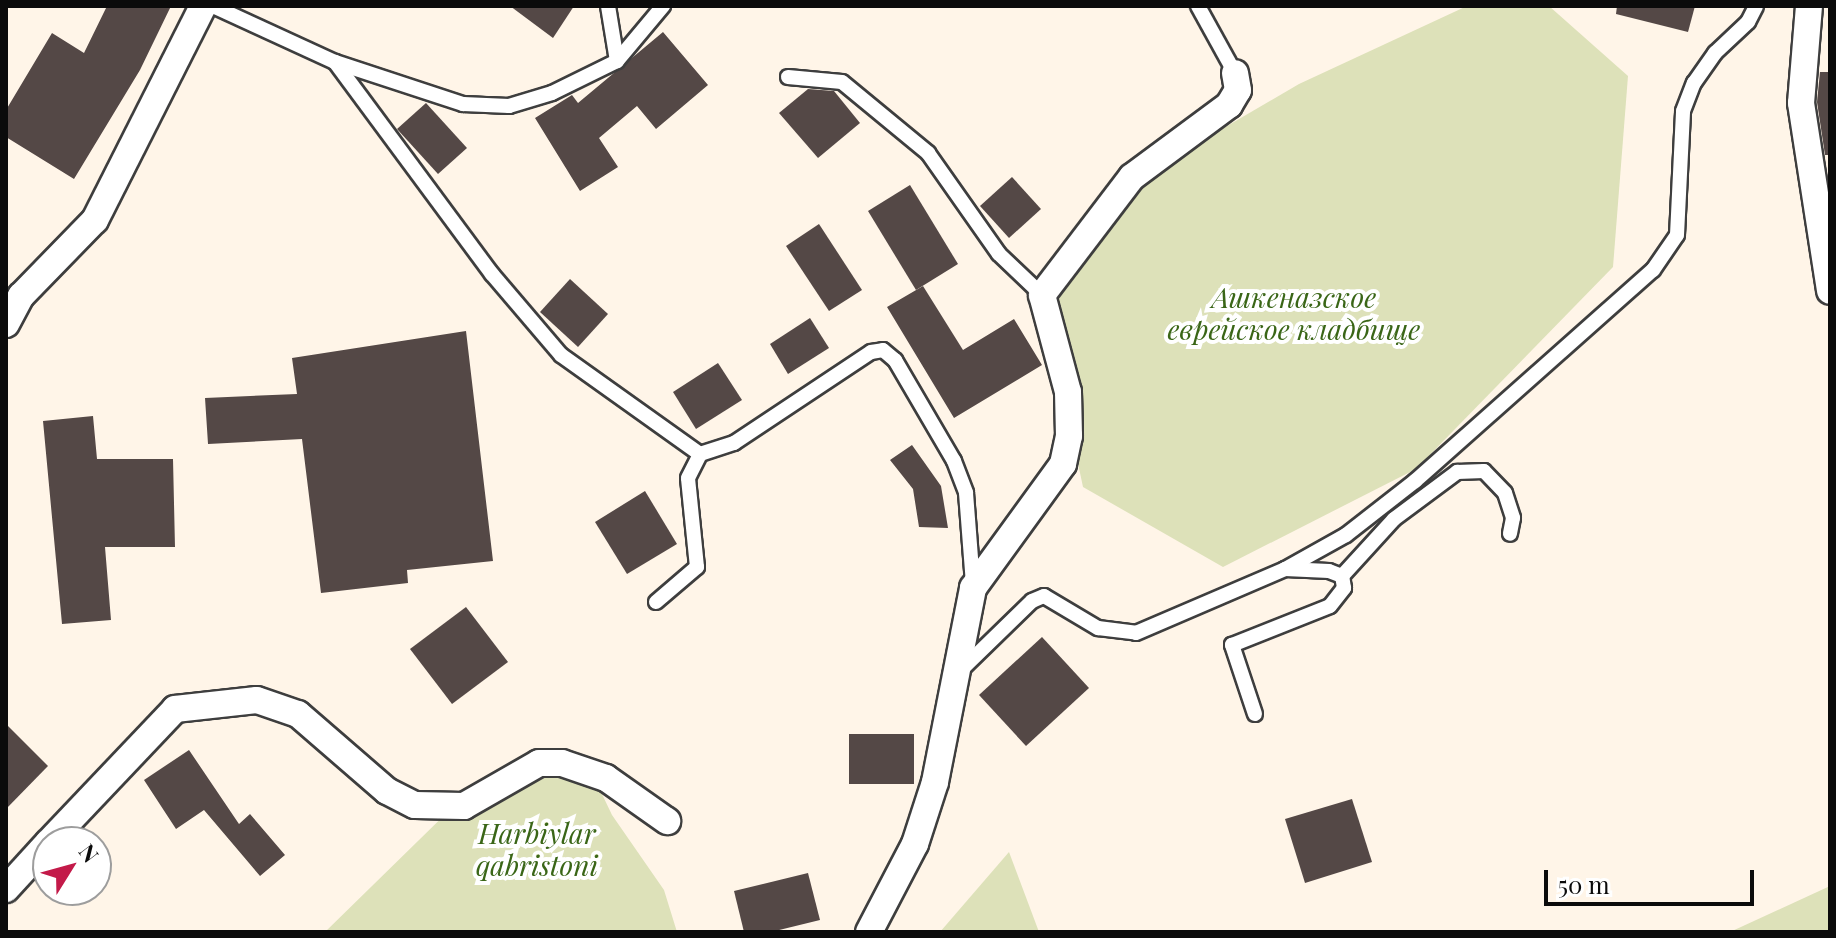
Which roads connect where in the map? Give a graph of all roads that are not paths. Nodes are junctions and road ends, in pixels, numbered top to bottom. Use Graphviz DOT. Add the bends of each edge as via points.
graph roads {
  1 [pos="203,6"];
  2 [pos="213,6"];
  3 [pos="608,6"];
  4 [pos="663,6"];
  5 [pos="1198,6"];
  6 [pos="1756,6"];
  7 [pos="1809,6"];
  8 [pos="617,61"];
  9 [pos="335,62"];
  10 [pos="1235,73"];
  11 [pos="788,77"];
  12 [pos="1830,291"];
  13 [pos="1042,295"];
  14 [pos="6,324"];
  15 [pos="700,454"];
  16 [pos="1510,534"];
  17 [pos="1285,569"];
  18 [pos="1342,576"];
  19 [pos="973,588"];
  20 [pos="656,602"];
  21 [pos="954,677"];
  22 [pos="1255,714"];
  23 [pos="667,821"];
  24 [pos="65,826"];
  25 [pos="32,861"];
  26 [pos="6,889"];
  27 [pos="869,932"];
  1 -- 14 [label="street" via="95,220 21,296"];
  2 -- 9 [label="lane"];
  3 -- 8 [label="lane"];
  4 -- 8 [label="lane"];
  5 -- 10 [label="lane"];
  6 -- 17 [label="lane" via="1694,83 1683,111 1677,235 1653,270 1415,481 1346,535"];
  7 -- 12 [label="street" via="1801,103"];
  8 -- 9 [label="lane" via="552,93 509,106 463,104"];
  9 -- 15 [label="lane" via="492,274 561,355"];
  10 -- 13 [label="street" via="1238,90 1229,105 1132,177"];
  11 -- 13 [label="lane" via="842,82 928,153 999,254"];
  13 -- 19 [label="street" via="1068,392 1069,436 1063,464"];
  15 -- 19 [label="lane" via="734,443 871,352 883,350 895,360 954,461 966,493"];
  15 -- 20 [label="lane" via="688,478 697,567"];
  16 -- 18 [label="lane" via="1513,518 1505,493 1484,471 1457,472 1394,519"];
  17 -- 18 [label="lane"];
  17 -- 21 [label="lane" via="1136,633 1098,628 1044,596 1032,601"];
  18 -- 22 [label="lane" via="1339,601 1232,645"];
  19 -- 21 [label="street"];
  21 -- 27 [label="street" via="935,782 919,831"];
  23 -- 24 [label="street" via="606,778 562,763 539,763 464,806 415,805 387,791 298,714 257,700 175,709"];
  25 -- 26 [label="street"];
}
